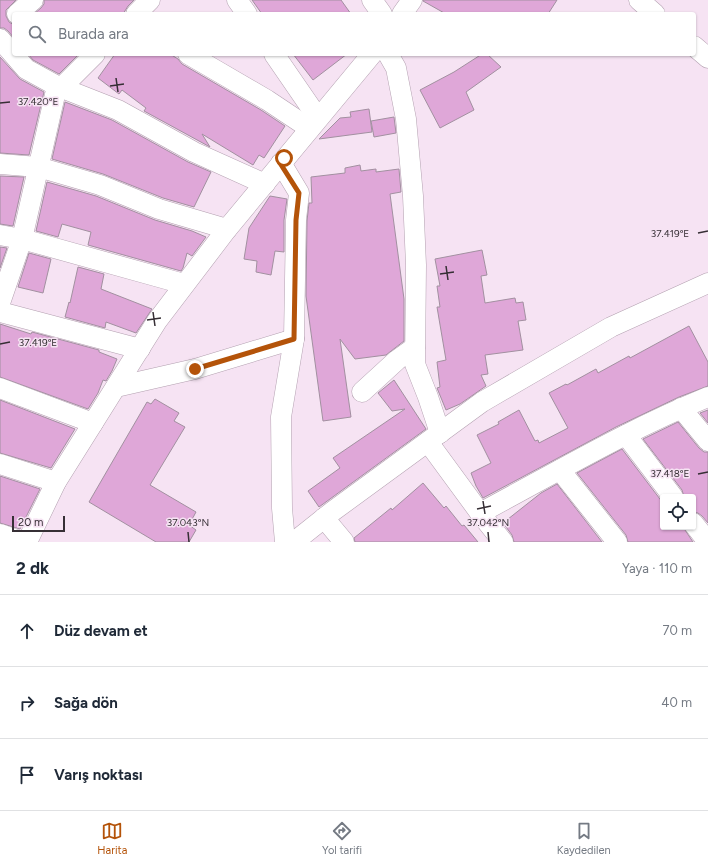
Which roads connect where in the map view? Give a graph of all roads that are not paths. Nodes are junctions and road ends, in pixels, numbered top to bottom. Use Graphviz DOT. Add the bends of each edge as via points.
graph roads {
  1 [pos="33,0"];
  2 [pos="150,0"];
  3 [pos="237,0"];
  4 [pos="372,0"];
  5 [pos="412,0"];
  6 [pos="639,0"];
  7 [pos="19,12"];
  8 [pos="138,12"];
  9 [pos="246,12"];
  10 [pos="381,12"];
  11 [pos="403,12"];
  12 [pos="653,12"];
  13 [pos="12,19"];
  14 [pos="0,29"];
  15 [pos="0,39"];
  16 [pos="696,48"];
  17 [pos="12,53"];
  18 [pos="15,56"];
  19 [pos="93,56"];
  20 [pos="191,56"];
  21 [pos="275,56"];
  22 [pos="370,56"];
  23 [pos="389,56"];
  24 [pos="708,58"];
  25 [pos="59,87"];
  26 [pos="314,123"];
  27 [pos="280,163"];
  28 [pos="0,164"];
  29 [pos="38,167"];
  30 [pos="265,184"];
  31 [pos="227,229"];
  32 [pos="0,235"];
  33 [pos="22,239"];
  34 [pos="708,283"];
  35 [pos="184,284"];
  36 [pos="0,303"];
  37 [pos="0,312"];
  38 [pos="294,339"];
  39 [pos="415,347"];
  40 [pos="140,349"];
  41 [pos="116,387"];
  42 [pos="0,388"];
  43 [pos="362,392"];
  44 [pos="708,397"];
  45 [pos="681,408"];
  46 [pos="93,423"];
  47 [pos="626,435"];
  48 [pos="434,437"];
  49 [pos="708,441"];
  50 [pos="0,464"];
  51 [pos="560,470"];
  52 [pos="56,482"];
  53 [pos="672,494"];
  54 [pos="480,513"];
  55 [pos="324,518"];
  56 [pos="696,526"];
  57 [pos="0,534"];
  58 [pos="22,542"];
  59 [pos="27,542"];
  60 [pos="285,542"];
  61 [pos="294,542"];
  62 [pos="344,542"];
  63 [pos="503,542"];
  64 [pos="617,542"];
  65 [pos="708,542"];
  1 -- 7 [label="street"];
  2 -- 8 [label="street"];
  3 -- 9 [label="street"];
  4 -- 10 [label="street"];
  5 -- 11 [label="street"];
  6 -- 12 [label="street"];
  13 -- 14 [label="street"];
  15 -- 17 [label="street"];
  16 -- 24 [label="street"];
  18 -- 25 [label="street" via="26,69"];
  19 -- 25 [label="street"];
  20 -- 26 [label="street" via="267,100"];
  21 -- 26 [label="street"];
  22 -- 26 [label="street"];
  23 -- 39 [label="street" via="396,68 406,119 413,196 416,265"];
  25 -- 29 [label="street"];
  25 -- 30 [label="street" via="118,110 194,152"];
  26 -- 27 [label="street"];
  27 -- 30 [label="street"];
  27 -- 38 [label="street" via="299,193 296,220"];
  28 -- 29 [label="street"];
  29 -- 31 [label="street" via="100,185 160,209"];
  29 -- 33 [label="street"];
  30 -- 31 [label="street"];
  31 -- 35 [label="street"];
  32 -- 33 [label="street"];
  33 -- 35 [label="street"];
  33 -- 36 [label="street"];
  34 -- 48 [label="street" via="611,328 482,402"];
  35 -- 40 [label="street"];
  37 -- 40 [label="street"];
  38 -- 41 [label="street" via="195,369"];
  38 -- 60 [label="street" via="281,417"];
  39 -- 43 [label="street"];
  39 -- 48 [label="street" via="415,364 428,397"];
  40 -- 41 [label="street"];
  41 -- 46 [label="street"];
  42 -- 46 [label="street"];
  44 -- 45 [label="street"];
  45 -- 47 [label="street"];
  45 -- 49 [label="street"];
  46 -- 52 [label="street"];
  47 -- 51 [label="street"];
  47 -- 53 [label="street"];
  48 -- 54 [label="street"];
  48 -- 55 [label="street"];
  50 -- 52 [label="street"];
  51 -- 54 [label="street"];
  51 -- 64 [label="street"];
  52 -- 59 [label="street"];
  54 -- 63 [label="street"];
  55 -- 61 [label="street"];
  55 -- 62 [label="street"];
  56 -- 65 [label="street"];
  57 -- 58 [label="street"];
}
